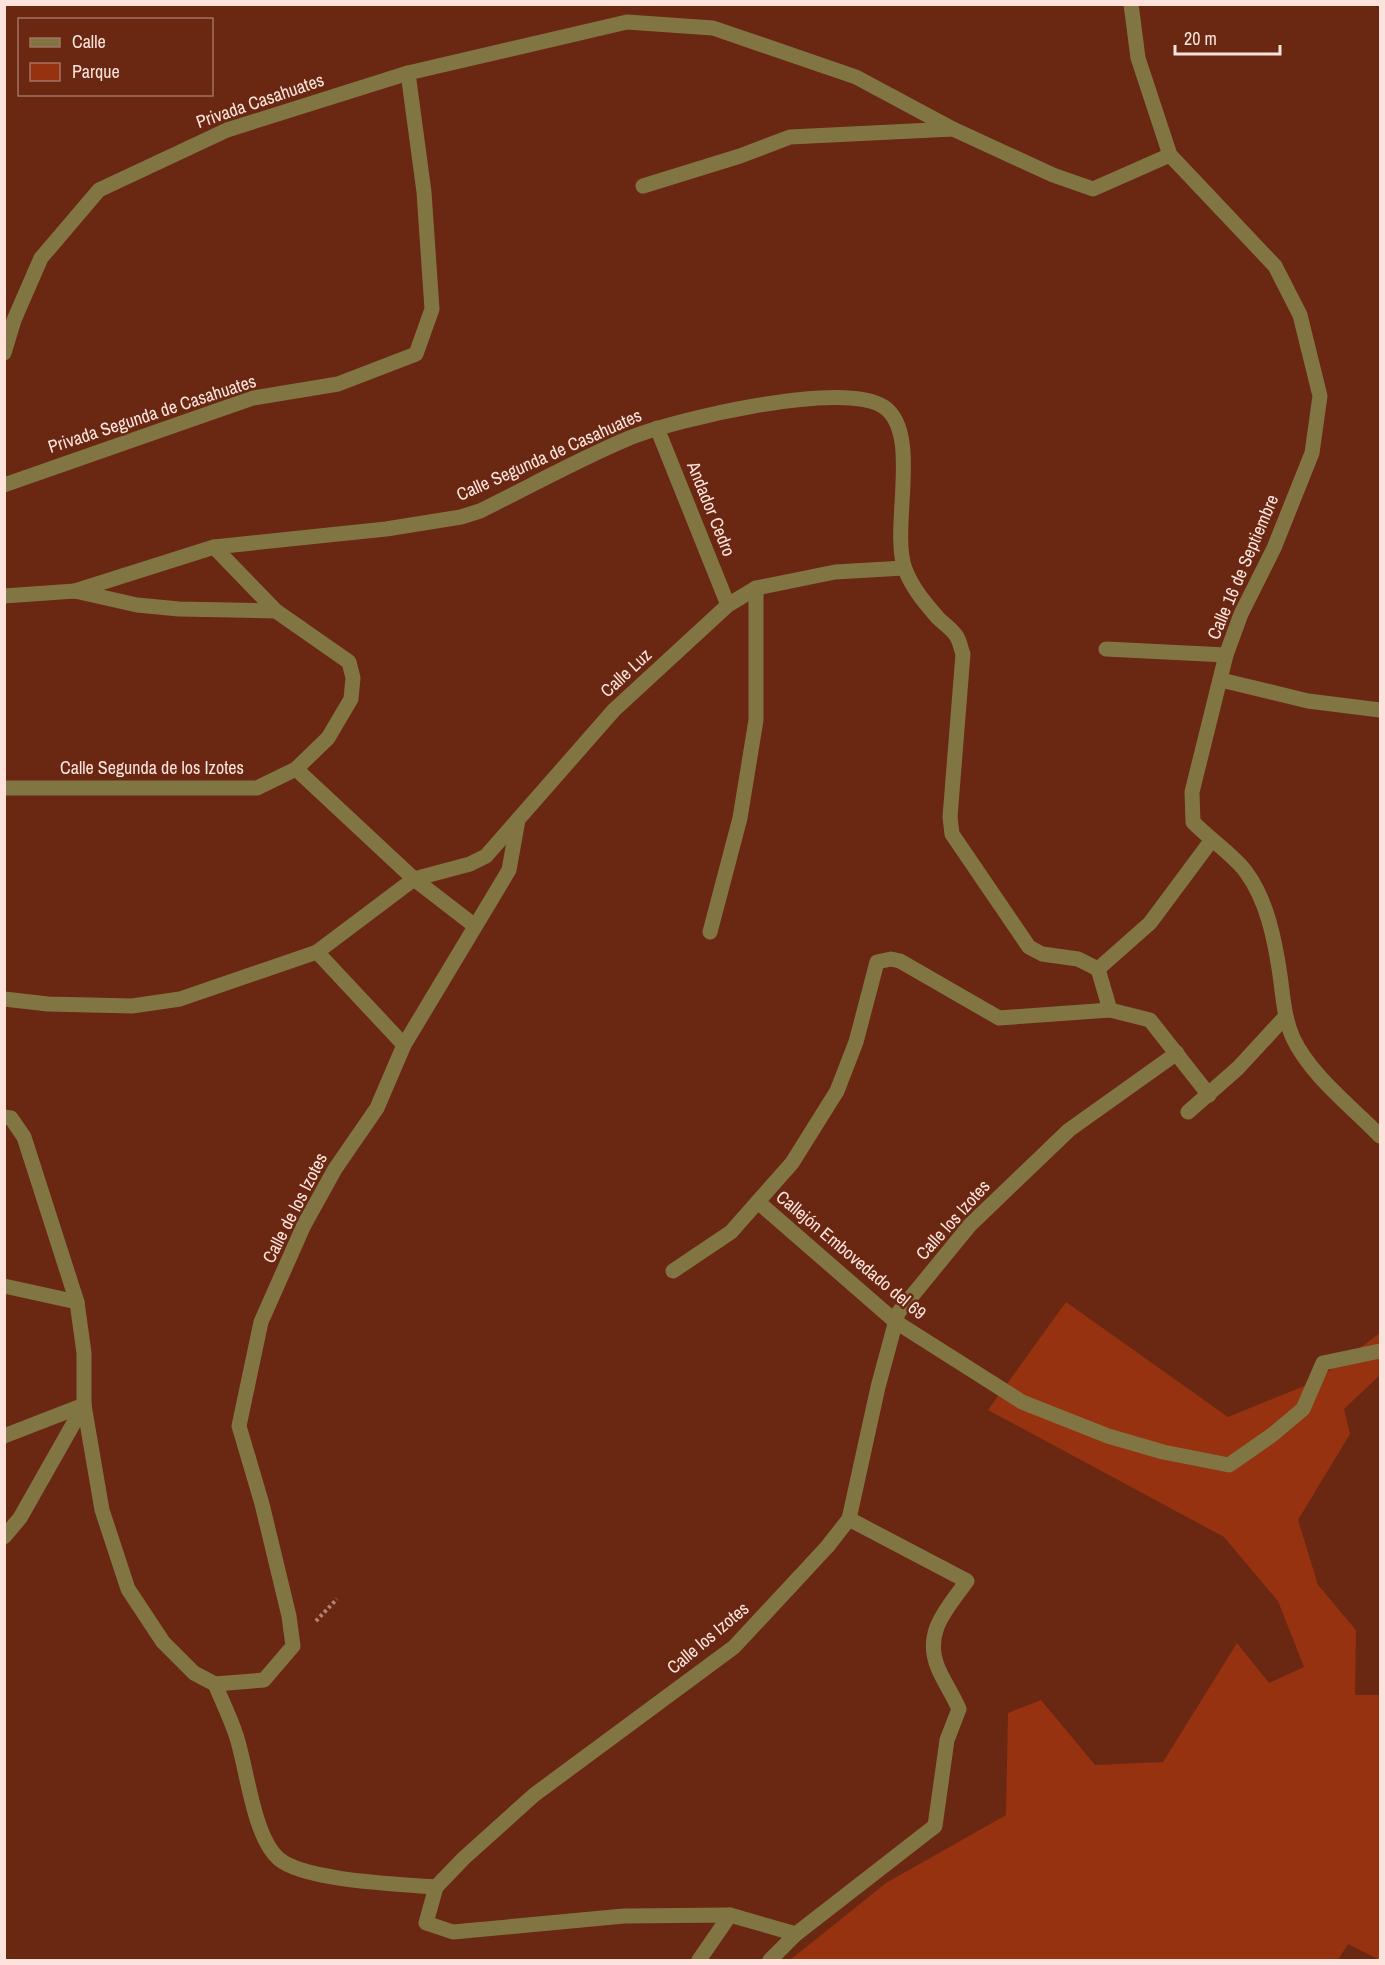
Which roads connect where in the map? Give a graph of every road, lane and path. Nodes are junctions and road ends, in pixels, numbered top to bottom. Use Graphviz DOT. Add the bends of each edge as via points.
graph roads {
  1 [pos="1131,4"];
  2 [pos="408,73"];
  3 [pos="953,129"];
  4 [pos="1170,155"];
  5 [pos="643,186"];
  6 [pos="4,353"];
  7 [pos="657,428"];
  8 [pos="4,485"];
  9 [pos="214,547"];
  10 [pos="904,568"];
  11 [pos="756,588"];
  12 [pos="75,591"];
  13 [pos="4,596"];
  14 [pos="728,604"];
  15 [pos="276,610"];
  16 [pos="1106,650"];
  17 [pos="1226,656"];
  18 [pos="1221,680"];
  19 [pos="1380,710"];
  20 [pos="296,769"];
  21 [pos="4,788"];
  22 [pos="519,820"];
  23 [pos="1211,841"];
  24 [pos="414,879"];
  25 [pos="475,926"];
  26 [pos="710,932"];
  27 [pos="317,952"];
  28 [pos="1098,969"];
  29 [pos="4,999"];
  30 [pos="1110,1010"];
  31 [pos="1286,1016"];
  32 [pos="404,1045"];
  33 [pos="1177,1053"];
  34 [pos="1209,1095"];
  35 [pos="1188,1112"];
  36 [pos="4,1117"];
  37 [pos="1380,1136"];
  38 [pos="758,1202"];
  39 [pos="673,1271"];
  40 [pos="4,1286"];
  41 [pos="76,1302"];
  42 [pos="896,1322"];
  43 [pos="1380,1351"];
  44 [pos="84,1405"];
  45 [pos="4,1436"];
  46 [pos="849,1519"];
  47 [pos="4,1538"];
  48 [pos="215,1684"];
  49 [pos="436,1887"];
  50 [pos="730,1915"];
  51 [pos="796,1934"];
  52 [pos="699,1960"];
  53 [pos="770,1960"];
  1 -- 4 [label="street, Calle 16 de Septiembre" via="1138,58"];
  2 -- 3 [label="street, Privada Casahuates" via="627,22 713,28 856,77"];
  2 -- 6 [label="street, Privada Casahuates" via="227,130 99,190 41,258"];
  2 -- 8 [label="street, Privada Segunda de Casahuates" via="424,192 432,309 416,354 338,384 253,398"];
  3 -- 4 [label="street, Privada Casahuates" via="1093,189"];
  3 -- 5 [label="street" via="790,137"];
  4 -- 17 [label="street, Calle 16 de Septiembre" via="1275,266 1300,315 1320,396 1312,453"];
  7 -- 9 [label="street, Calle Segunda de Casahuates" via="461,517"];
  7 -- 10 [label="street, Calle Segunda de Casahuates" via="788,399 852,397 885,407 901,431"];
  7 -- 14 [label="street, Andador Cedro"];
  9 -- 12 [label="street, Calle Segunda de Casahuates"];
  9 -- 15 [label="street, Calle Segunda de los Izotes"];
  10 -- 11 [label="street, Calle Luz" via="835,572"];
  10 -- 28 [label="street, Calle Segunda de Casahuates" via="918,594 957,637 963,654 950,817 952,834 1029,947 1042,954 1078,959"];
  11 -- 14 [label="street, Calle Luz"];
  11 -- 26 [label="street" via="756,720 740,818"];
  12 -- 13 [label="street"];
  12 -- 15 [label="street" via="137,605 179,609"];
  14 -- 22 [label="street, Calle Luz" via="614,710"];
  15 -- 20 [label="street, Calle Segunda de los Izotes" via="349,662 353,678 351,699 328,738"];
  16 -- 17 [label="street"];
  17 -- 18 [label="street, Calle 16 de Septiembre"];
  18 -- 19 [label="street" via="1308,701"];
  18 -- 23 [label="street, Calle 16 de Septiembre" via="1192,792 1193,822"];
  20 -- 21 [label="street, Calle Segunda de los Izotes" via="257,788"];
  20 -- 24 [label="street"];
  22 -- 24 [label="street, Calle Luz" via="486,856"];
  22 -- 25 [label="street, Calle de los Izotes" via="509,870"];
  23 -- 28 [label="street" via="1150,923"];
  23 -- 31 [label="street, Calle 16 de Septiembre" via="1246,870 1264,908"];
  24 -- 25 [label="street"];
  24 -- 27 [label="street"];
  25 -- 32 [label="street, Calle de los Izotes"];
  27 -- 29 [label="street" via="180,999 132,1006"];
  27 -- 32 [label="street"];
  28 -- 30 [label="street"];
  30 -- 33 [label="street" via="1150,1020"];
  30 -- 38 [label="street" via="999,1018 900,961 878,962 856,1042 837,1091 792,1163"];
  31 -- 34 [label="street"];
  31 -- 37 [label="street, Calle 16 de Septiembre" via="1304,1058"];
  32 -- 48 [label="street, Calle de los Izotes" via="377,1108 335,1169 304,1225 266,1311 239,1426 262,1504 293,1646 264,1680"];
  33 -- 34 [label="street"];
  33 -- 42 [label="street, Calle los Izotes" via="1069,1130 970,1225 898,1313"];
  34 -- 35 [label="street"];
  36 -- 41 [label="street" via="12,1118 24,1137"];
  38 -- 39 [label="street" via="731,1232"];
  38 -- 42 [label="street, Callejón Embovedado del 69"];
  40 -- 41 [label="street"];
  41 -- 44 [label="street" via="84,1353"];
  42 -- 43 [label="street, Callejón Embovedado del 69" via="1022,1402 1108,1436 1229,1465 1303,1408 1323,1363"];
  42 -- 46 [label="street, Calle los Izotes"];
  44 -- 45 [label="street"];
  44 -- 47 [label="street" via="20,1518"];
  44 -- 48 [label="street" via="102,1510 128,1589 163,1642 194,1673"];
  46 -- 49 [label="street, Calle los Izotes" via="734,1647 534,1795"];
  46 -- 51 [label="street" via="967,1581 935,1625 932,1645 938,1668 959,1709 947,1740 935,1826"];
  48 -- 49 [label="street" via="236,1737 263,1833 278,1858 296,1869 372,1882"];
  49 -- 50 [label="street" via="426,1923 453,1932 624,1916"];
  50 -- 51 [label="street"];
  50 -- 52 [label="street"];
  51 -- 53 [label="street"];
}
